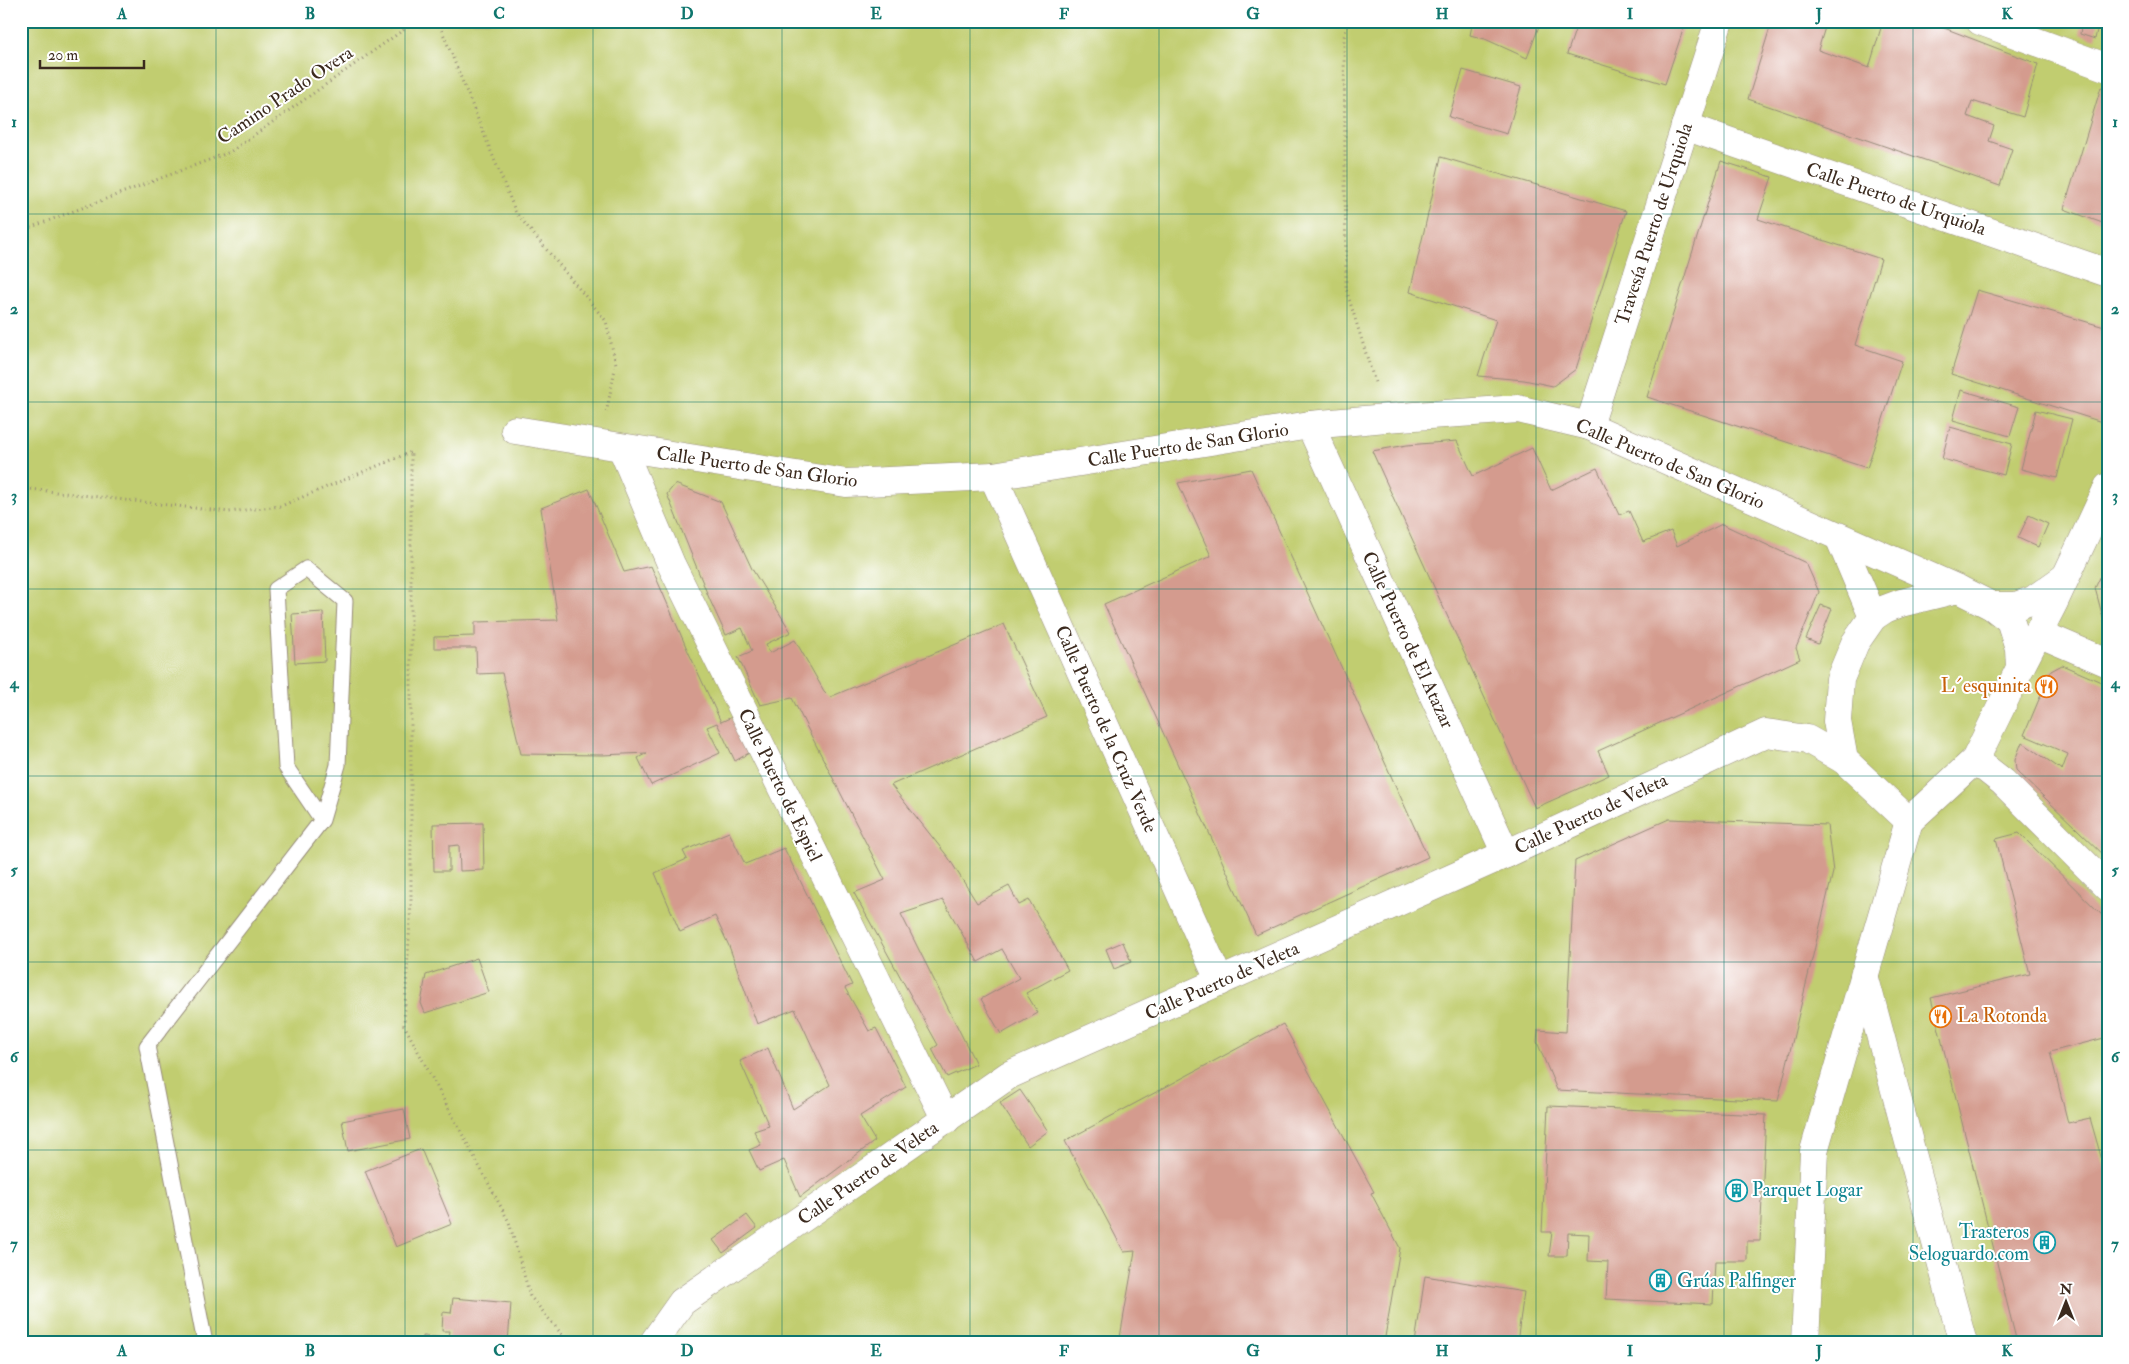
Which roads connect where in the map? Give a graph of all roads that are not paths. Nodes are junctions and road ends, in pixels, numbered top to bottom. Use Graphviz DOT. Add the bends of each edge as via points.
graph roads {
  1 [pos="1718,21"];
  2 [pos="1980,21"];
  3 [pos="2108,68"];
  4 [pos="1685,126"];
  5 [pos="2108,273"];
  6 [pos="1310,425"];
  7 [pos="1589,426"];
  8 [pos="515,430"];
  9 [pos="612,446"];
  10 [pos="993,476"];
  11 [pos="2108,487"];
  12 [pos="1839,537"];
  13 [pos="2065,577"];
  14 [pos="1958,589"];
  15 [pos="1992,606"];
  16 [pos="1873,617"];
  17 [pos="2038,633"];
  18 [pos="2108,663"];
  19 [pos="2020,668"];
  20 [pos="1844,760"];
  21 [pos="1975,760"];
  22 [pos="322,820"];
  23 [pos="1908,821"];
  24 [pos="1506,854"];
  25 [pos="2108,887"];
  26 [pos="1864,974"];
  27 [pos="1220,982"];
  28 [pos="946,1120"];
  29 [pos="206,1343"];
  30 [pos="653,1343"];
  31 [pos="1805,1343"];
  32 [pos="1963,1343"];
  1 -- 4 [label="street, Travesía Puerto de Urquiola"];
  2 -- 3 [label="street"];
  4 -- 5 [label="street, Calle Puerto de Urquiola"];
  4 -- 7 [label="street, Travesía Puerto de Urquiola"];
  6 -- 7 [label="street, Calle Puerto de San Glorio" via="1518,409"];
  6 -- 10 [label="street, Calle Puerto de San Glorio"];
  6 -- 24 [label="street, Calle Puerto de El Atazar"];
  7 -- 12 [label="street, Calle Puerto de San Glorio"];
  8 -- 9 [label="street, Calle Puerto de San Glorio"];
  9 -- 10 [label="street, Calle Puerto de San Glorio" via="846,483"];
  9 -- 28 [label="street, Calle Puerto de Espiel"];
  10 -- 27 [label="street, Calle Puerto de la Cruz Verde"];
  11 -- 13 [label="street"];
  12 -- 14 [label="street, Calle Puerto de San Glorio"];
  12 -- 16 [label="street"];
  13 -- 15 [label="street" via="2033,600 2016,606"];
  13 -- 17 [label="street"];
  14 -- 15 [label="street, Calle Puerto de San Glorio"];
  14 -- 16 [label="street" via="1901,603"];
  15 -- 19 [label="street" via="2010,620 2019,648"];
  16 -- 20 [label="street" via="1855,643 1840,679 1837,720"];
  17 -- 18 [label="street"];
  17 -- 19 [label="street"];
  19 -- 21 [label="street"];
  20 -- 23 [label="street, Calle Puerto de Veleta"];
  20 -- 24 [label="street, Calle Puerto de Veleta" via="1807,739 1766,733"];
  21 -- 23 [label="street"];
  21 -- 25 [label="street" via="2003,782"];
  22 -- 22 [label="lane" via="338,765 345,601 306,569 276,589 286,768"];
  22 -- 29 [label="lane" via="147,1046"];
  23 -- 26 [label="street"];
  24 -- 27 [label="street, Calle Puerto de Veleta"];
  26 -- 31 [label="street" via="1814,1151"];
  26 -- 32 [label="street"];
  27 -- 28 [label="street, Calle Puerto de Veleta" via="1009,1075"];
  28 -- 30 [label="street, Calle Puerto de Veleta" via="682,1302"];
}
